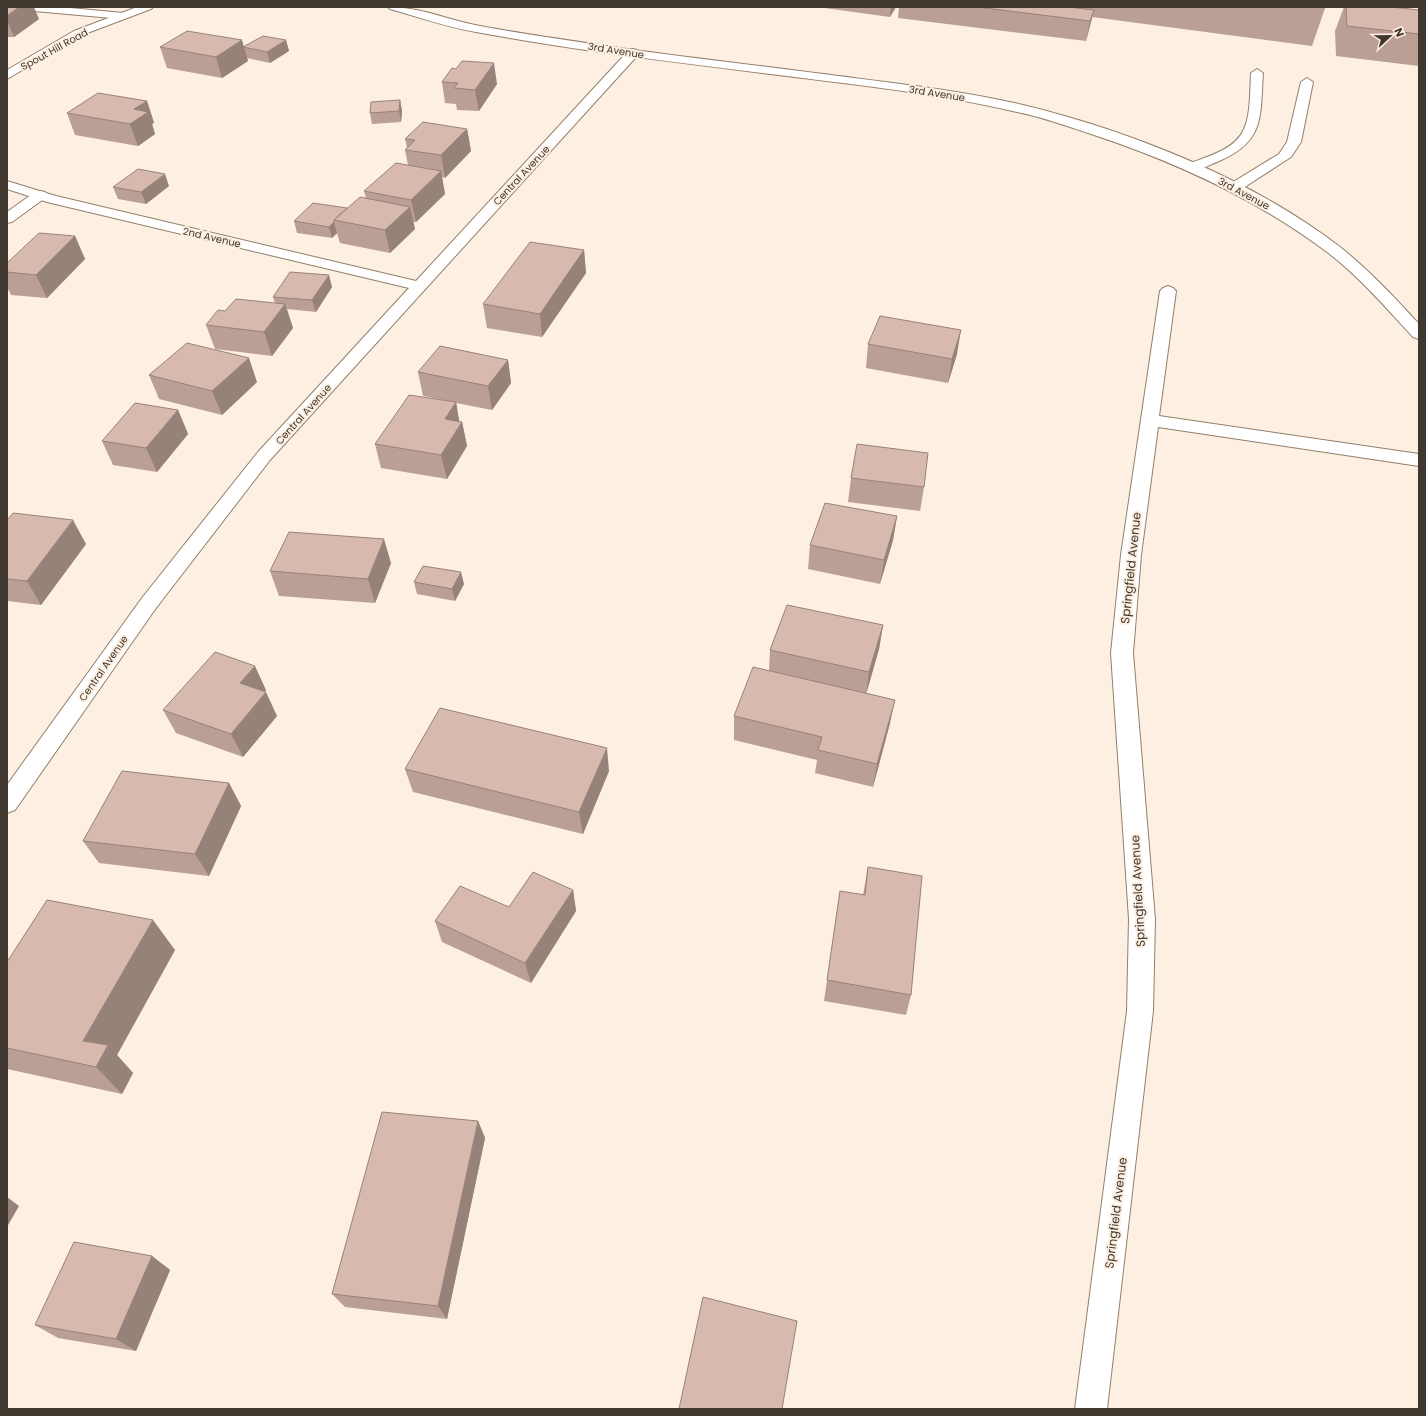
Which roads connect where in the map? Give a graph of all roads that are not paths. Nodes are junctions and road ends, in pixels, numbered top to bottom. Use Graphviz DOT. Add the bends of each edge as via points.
graph roads {
  1 [pos="23,7"];
  2 [pos="147,7"];
  3 [pos="394,7"];
  4 [pos="124,16"];
  5 [pos="633,53"];
  6 [pos="1257,73"];
  7 [pos="7,75"];
  8 [pos="1307,82"];
  9 [pos="1193,167"];
  10 [pos="7,185"];
  11 [pos="1235,187"];
  12 [pos="40,195"];
  13 [pos="7,219"];
  14 [pos="418,286"];
  15 [pos="1168,291"];
  16 [pos="1419,334"];
  17 [pos="1150,420"];
  18 [pos="1419,460"];
  19 [pos="7,803"];
  20 [pos="1092,1409"];
  1 -- 4 [label="street"];
  2 -- 4 [label="street, Spout Hill Road"];
  3 -- 5 [label="street, 3rd Avenue" via="473,28"];
  4 -- 7 [label="street, Spout Hill Road" via="78,33"];
  5 -- 9 [label="street, 3rd Avenue" via="974,99 1022,109 1073,124"];
  5 -- 14 [label="street, Central Avenue"];
  6 -- 9 [label="street" via="1250,131 1239,144 1225,154"];
  8 -- 11 [label="street" via="1294,142 1284,157"];
  9 -- 11 [label="street, 3rd Avenue"];
  10 -- 12 [label="street, 2nd Avenue"];
  11 -- 16 [label="street, 3rd Avenue" via="1286,217 1334,250 1377,288"];
  12 -- 13 [label="street"];
  12 -- 14 [label="street, 2nd Avenue"];
  14 -- 19 [label="street, Central Avenue" via="264,456 149,603"];
  15 -- 17 [label="street, Springfield Avenue"];
  17 -- 18 [label="street"];
  17 -- 20 [label="street, Springfield Avenue" via="1131,555 1122,654 1142,919 1140,1011"];
}
